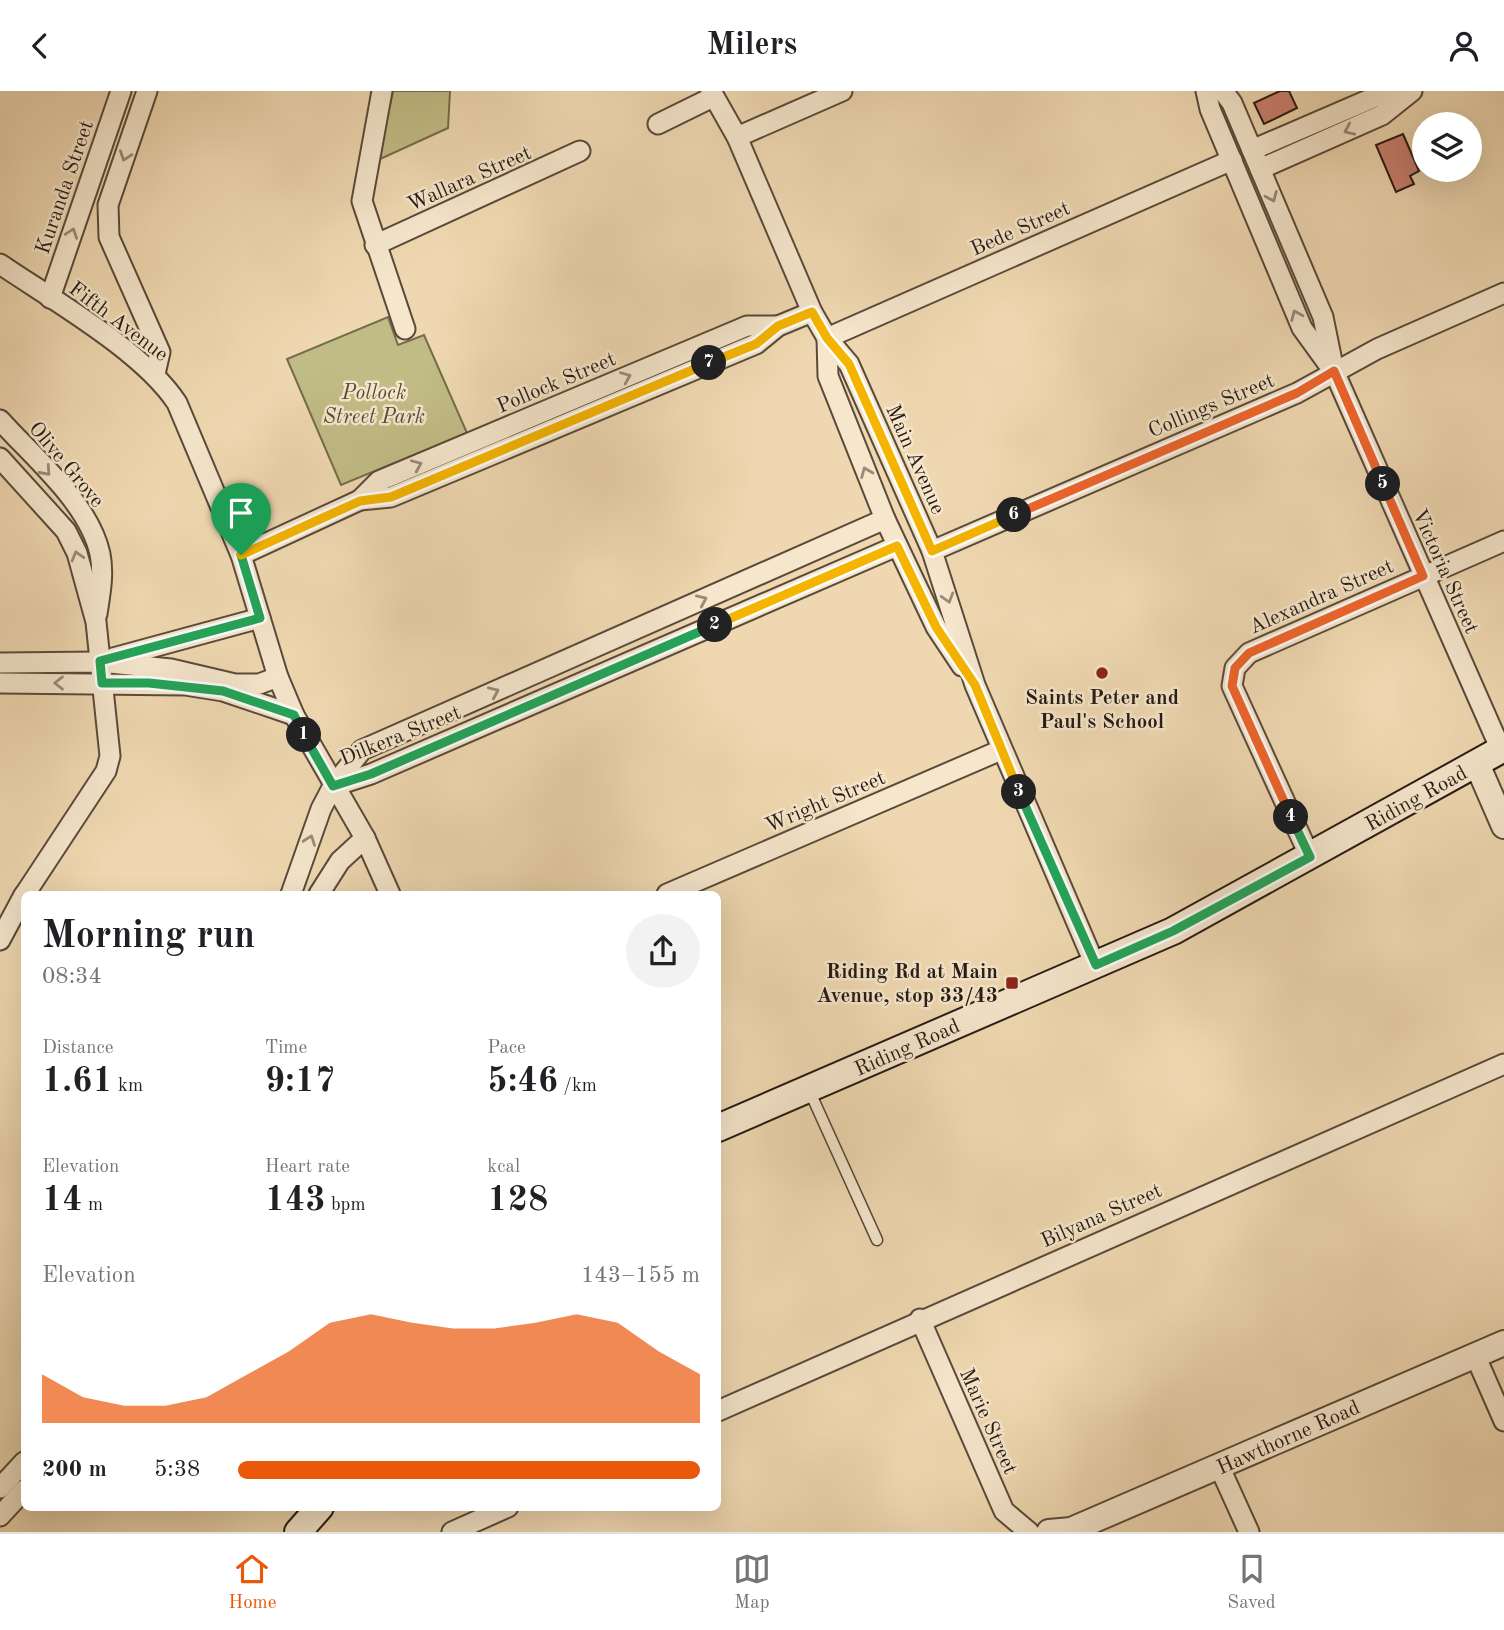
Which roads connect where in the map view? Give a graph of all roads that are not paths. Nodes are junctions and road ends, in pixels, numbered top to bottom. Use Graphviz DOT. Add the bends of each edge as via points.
graph roads {
  1 [pos="121,91"];
  2 [pos="147,91"];
  3 [pos="382,91"];
  4 [pos="842,91"];
  5 [pos="1206,91"];
  6 [pos="1223,91"];
  7 [pos="1409,92"];
  8 [pos="712,94"];
  9 [pos="658,124"];
  10 [pos="737,137"];
  11 [pos="1252,150"];
  12 [pos="580,151"];
  13 [pos="1231,160"];
  14 [pos="1260,169"];
  15 [pos="375,245"];
  16 [pos="0,264"];
  17 [pos="1504,293"];
  18 [pos="50,298"];
  19 [pos="812,312"];
  20 [pos="405,329"];
  21 [pos="827,338"];
  22 [pos="1334,371"];
  23 [pos="155,375"];
  24 [pos="0,420"];
  25 [pos="0,458"];
  26 [pos="885,519"];
  27 [pos="1504,541"];
  28 [pos="897,546"];
  29 [pos="932,551"];
  30 [pos="241,555"];
  31 [pos="1423,576"];
  32 [pos="260,618"];
  33 [pos="96,622"];
  34 [pos="100,661"];
  35 [pos="0,663"];
  36 [pos="278,677"];
  37 [pos="0,683"];
  38 [pos="102,683"];
  39 [pos="975,685"];
  40 [pos="294,715"];
  41 [pos="1502,749"];
  42 [pos="1001,750"];
  43 [pos="1476,764"];
  44 [pos="333,786"];
  45 [pos="1504,826"];
  46 [pos="365,838"];
  47 [pos="1310,857"];
  48 [pos="28,891"];
  49 [pos="292,891"];
  50 [pos="321,891"];
  51 [pos="389,891"];
  52 [pos="674,891"];
  53 [pos="21,902"];
  54 [pos="0,940"];
  55 [pos="1096,965"];
  56 [pos="1504,1064"];
  57 [pos="809,1090"];
  58 [pos="721,1127"];
  59 [pos="877,1240"];
  60 [pos="920,1319"];
  61 [pos="1504,1343"];
  62 [pos="1475,1355"];
  63 [pos="721,1410"];
  64 [pos="1504,1421"];
  65 [pos="21,1465"];
  66 [pos="1220,1468"];
  67 [pos="0,1488"];
  68 [pos="21,1493"];
  69 [pos="316,1511"];
  70 [pos="499,1511"];
  71 [pos="0,1516"];
  72 [pos="1063,1531"];
  73 [pos="298,1532"];
  74 [pos="452,1532"];
  75 [pos="1029,1532"];
  76 [pos="1249,1532"];
  18 -- 1 [label="street, Kuranda Street, one-way"];
  2 -- 23 [label="street, one-way" via="108,205 109,237 160,352"];
  3 -- 15 [label="street" via="362,201"];
  4 -- 10 [label="street"];
  5 -- 13 [label="street, Victoria Street"];
  6 -- 11 [label="street, Victoria Street"];
  7 -- 11 [label="street" via="1375,97"];
  7 -- 14 [label="street, one-way" via="1382,115"];
  8 -- 9 [label="street"];
  8 -- 10 [label="street, Main Avenue"];
  10 -- 19 [label="street, Main Avenue"];
  11 -- 14 [label="street, Victoria Street"];
  12 -- 15 [label="street, Wallara Street"];
  13 -- 21 [label="street, Bede Street"];
  22 -- 13 [label="street, Victoria Street, one-way" via="1302,328"];
  14 -- 22 [label="street, Victoria Street, one-way" via="1324,317"];
  15 -- 20 [label="street"];
  16 -- 18 [label="street, Fifth Avenue"];
  17 -- 22 [label="street, Collings Street"];
  18 -- 23 [label="street, Fifth Avenue"];
  19 -- 21 [label="street, Main Avenue"];
  19 -- 30 [label="street, Pollock Street" via="778,326 756,344 391,497 360,501"];
  26 -- 21 [label="street, Main Avenue, one-way" via="828,376"];
  21 -- 29 [label="street, Main Avenue" via="849,364"];
  22 -- 29 [label="street, Collings Street" via="1297,393"];
  22 -- 31 [label="street, Victoria Street"];
  23 -- 30 [label="street, Fifth Avenue" via="177,403"];
  24 -- 33 [label="street, Olive Grove, one-way" via="81,509 92,530 102,574"];
  33 -- 25 [label="street, Olive Grove, one-way" via="77,553 66,531"];
  26 -- 28 [label="street, Main Avenue"];
  44 -- 26 [label="street, Dilkera Street, one-way" via="362,750"];
  27 -- 31 [label="street, Alexandra Street"];
  28 -- 39 [label="street, Main Avenue" via="936,627"];
  28 -- 44 [label="street, Dilkera Street" via="371,774"];
  29 -- 39 [label="street, Main Avenue, one-way"];
  30 -- 32 [label="street, Fifth Avenue"];
  31 -- 41 [label="street, Victoria Street"];
  31 -- 47 [label="street, Alexandra Street" via="1249,653 1235,668 1232,686"];
  32 -- 34 [label="street"];
  32 -- 36 [label="street, Fifth Avenue"];
  33 -- 34 [label="street, Olive Grove"];
  34 -- 35 [label="street"];
  34 -- 36 [label="street" via="171,669 235,684 259,684"];
  34 -- 38 [label="street, Olive Grove"];
  36 -- 40 [label="street, Fifth Avenue"];
  38 -- 37 [label="street, one-way"];
  38 -- 40 [label="street" via="223,691"];
  38 -- 48 [label="street, Olive Grove" via="110,756 106,771"];
  39 -- 42 [label="street, Main Avenue"];
  40 -- 44 [label="street, Fifth Avenue"];
  41 -- 43 [label="main road, Riding Road"];
  42 -- 52 [label="street, Wright Street"];
  42 -- 55 [label="street, Main Avenue"];
  43 -- 45 [label="street"];
  43 -- 47 [label="main road, Riding Road"];
  44 -- 46 [label="street, Fifth Avenue"];
  49 -- 44 [label="street, one-way"];
  46 -- 50 [label="street" via="340,861"];
  46 -- 51 [label="street, Fifth Avenue"];
  47 -- 55 [label="main road, Riding Road" via="1173,931"];
  53 -- 54 [label="street, Olive Grove"];
  55 -- 57 [label="main road, Riding Road"];
  56 -- 60 [label="street, Bilyana Street"];
  57 -- 58 [label="main road, Riding Road"];
  57 -- 59 [label="lane"];
  60 -- 63 [label="street, Bilyana Street"];
  60 -- 75 [label="street, Marie Street" via="1009,1516"];
  61 -- 62 [label="street, Hawthorne Road"];
  62 -- 64 [label="street"];
  62 -- 66 [label="street, Hawthorne Road"];
  65 -- 67 [label="street"];
  66 -- 72 [label="street, Hawthorne Road"];
  66 -- 76 [label="street"];
  68 -- 71 [label="street"];
  69 -- 73 [label="main road"];
  70 -- 74 [label="street"];
}
